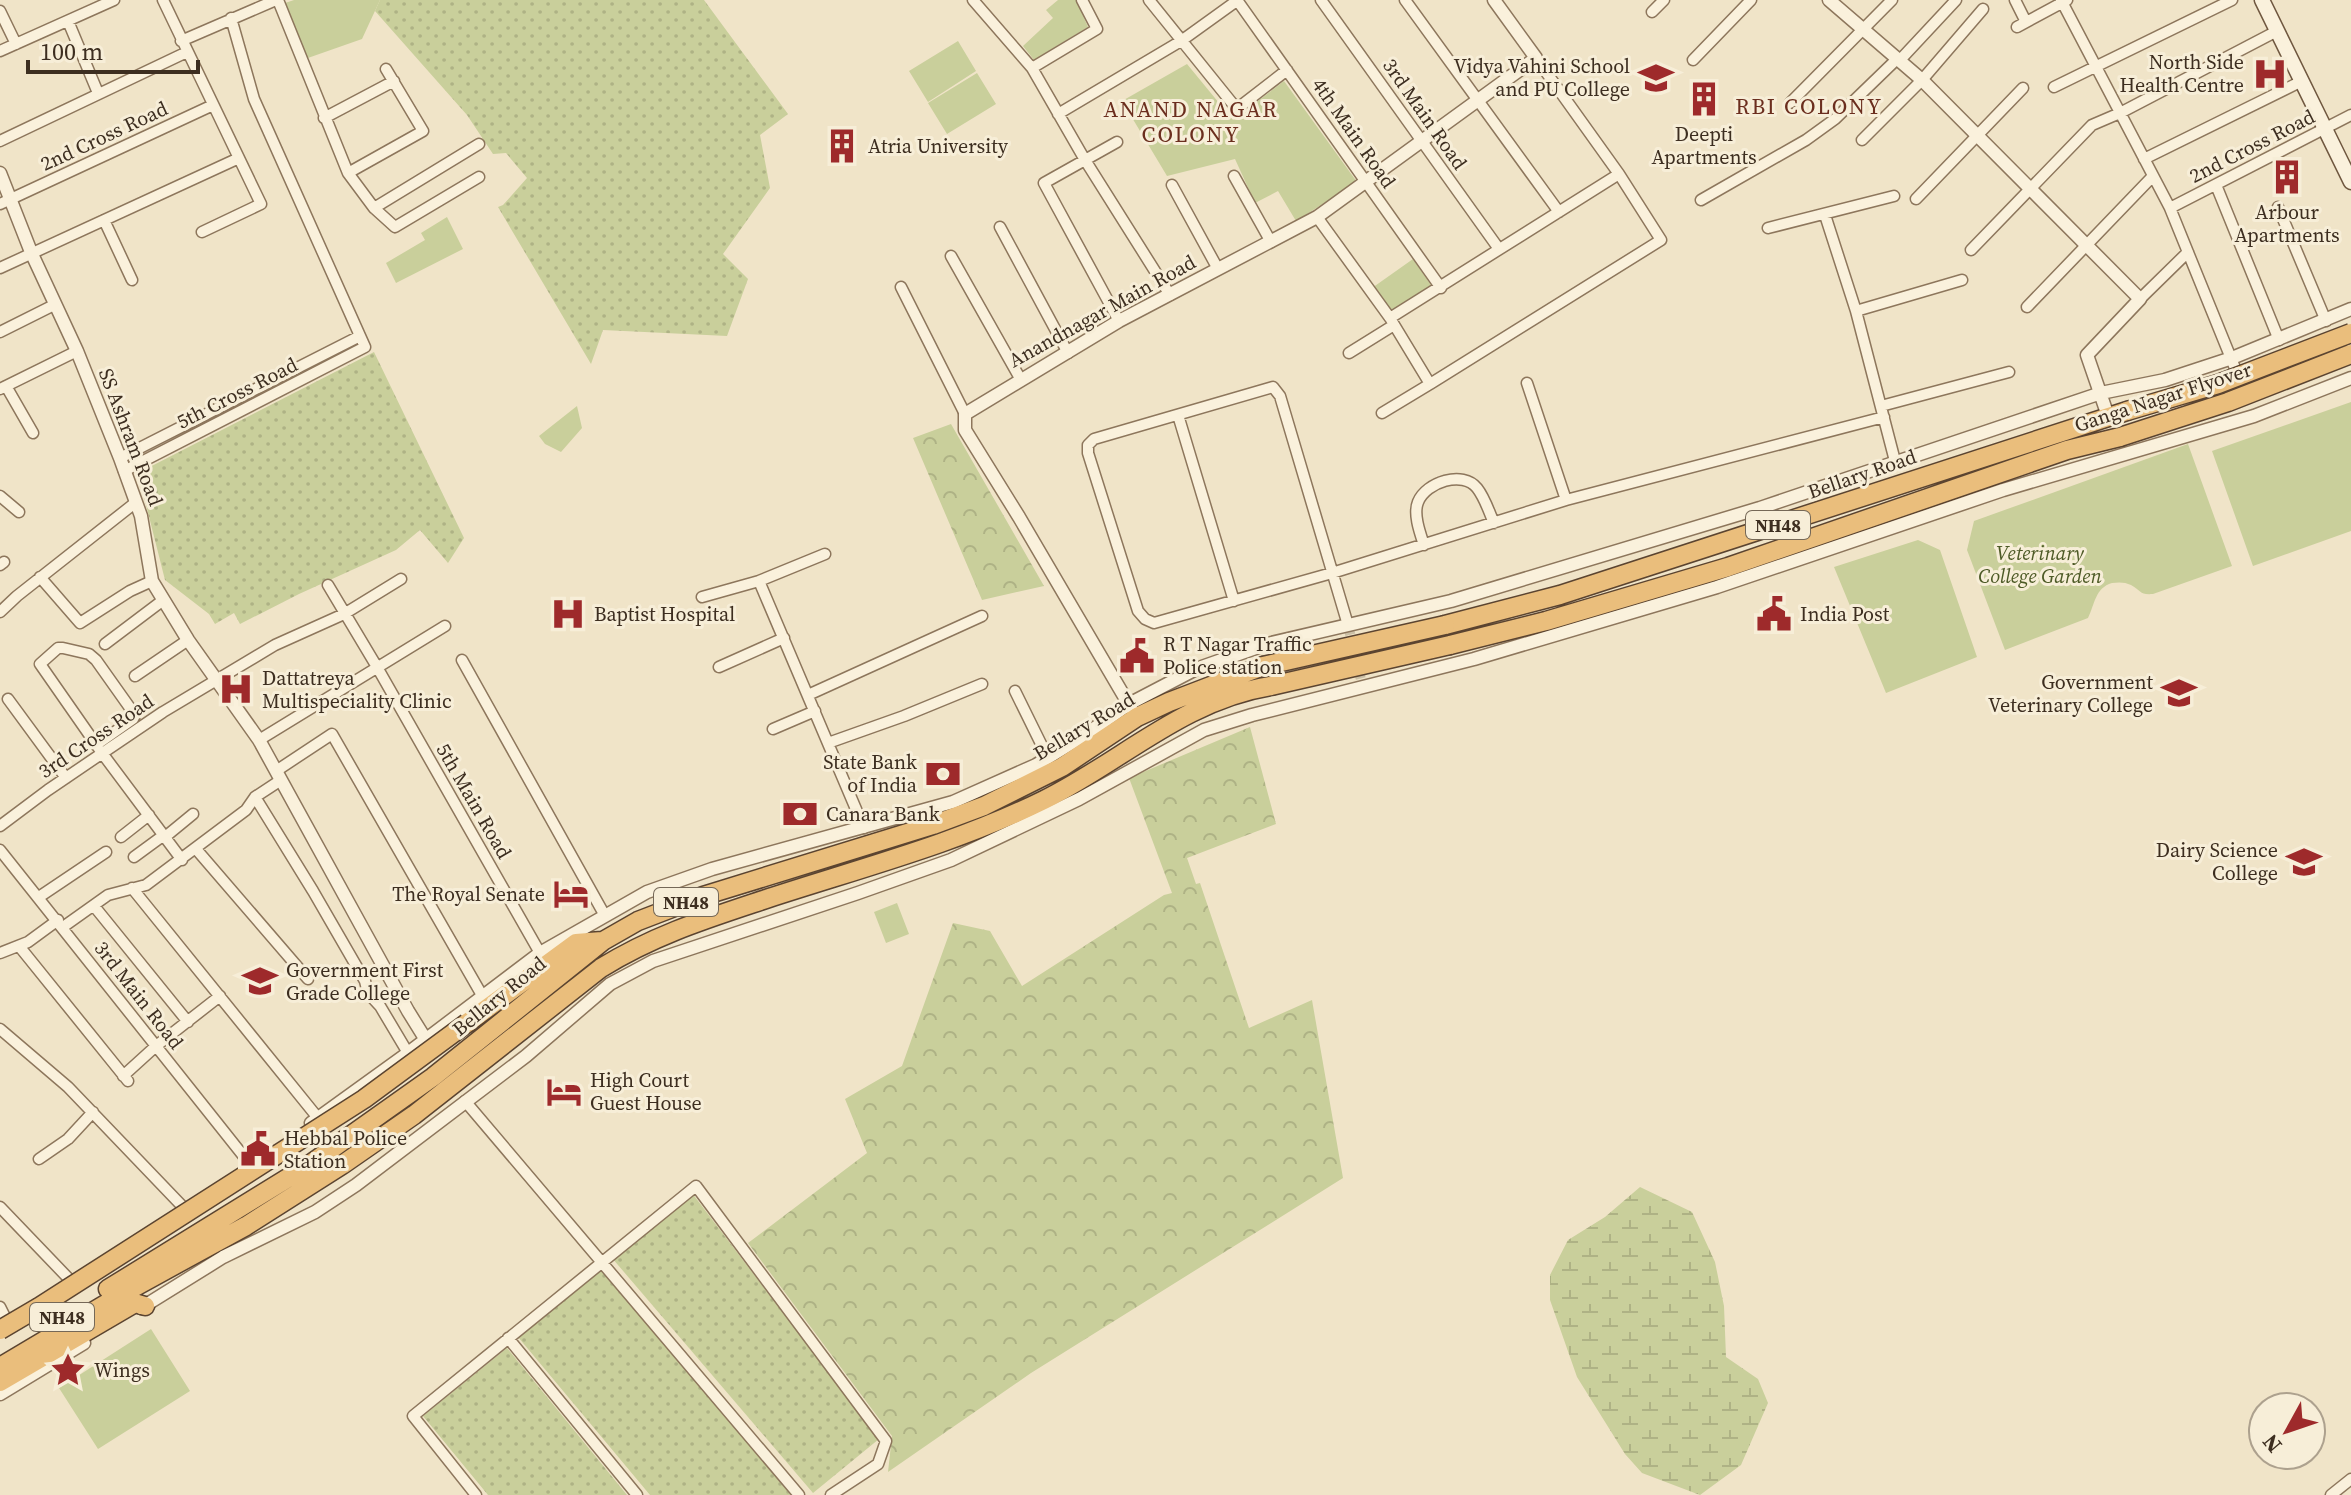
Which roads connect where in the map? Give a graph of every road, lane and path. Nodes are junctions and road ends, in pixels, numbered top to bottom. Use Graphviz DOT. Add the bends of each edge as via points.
graph roads {
  1 [pos="114,0"];
  2 [pos="163,0"];
  3 [pos="277,0"];
  4 [pos="973,0"];
  5 [pos="1082,0"];
  6 [pos="1149,0"];
  7 [pos="1238,0"];
  8 [pos="1321,0"];
  9 [pos="1405,0"];
  10 [pos="1494,0"];
  11 [pos="1664,0"];
  12 [pos="1751,0"];
  13 [pos="1829,0"];
  14 [pos="1892,0"];
  15 [pos="1956,0"];
  16 [pos="2015,0"];
  17 [pos="2232,0"];
  18 [pos="2262,0"];
  19 [pos="2063,1"];
  20 [pos="1983,9"];
  21 [pos="0,11"];
  22 [pos="1652,12"];
  23 [pos="231,18"];
  24 [pos="68,21"];
  25 [pos="1864,28"];
  26 [pos="2277,31"];
  27 [pos="181,41"];
  28 [pos="1181,41"];
  29 [pos="16,44"];
  30 [pos="0,51"];
  31 [pos="187,52"];
  32 [pos="1536,58"];
  33 [pos="1899,59"];
  34 [pos="1693,60"];
  35 [pos="2096,67"];
  36 [pos="1032,68"];
  37 [pos="386,69"];
  38 [pos="1287,70"];
  39 [pos="1922,80"];
  40 [pos="394,81"];
  41 [pos="2302,81"];
  42 [pos="2054,87"];
  43 [pos="2023,88"];
  44 [pos="98,93"];
  45 [pos="1477,101"];
  46 [pos="1790,103"];
  47 [pos="213,105"];
  48 [pos="2120,113"];
  49 [pos="1058,114"];
  50 [pos="2351,115"];
  51 [pos="324,118"];
  52 [pos="2325,129"];
  53 [pos="1977,135"];
  54 [pos="1862,140"];
  55 [pos="0,141"];
  56 [pos="1422,141"];
  57 [pos="1117,142"];
  58 [pos="479,144"];
  59 [pos="239,158"];
  60 [pos="2144,159"];
  61 [pos="1085,160"];
  62 [pos="0,173"];
  63 [pos="348,173"];
  64 [pos="1619,174"];
  65 [pos="1234,176"];
  66 [pos="2153,176"];
  67 [pos="479,177"];
  68 [pos="1367,181"];
  69 [pos="2351,182"];
  70 [pos="1172,185"];
  71 [pos="2216,185"];
  72 [pos="2031,189"];
  73 [pos="1894,196"];
  74 [pos="1916,199"];
  75 [pos="1701,200"];
  76 [pos="5,202"];
  77 [pos="2278,207"];
  78 [pos="374,208"];
  79 [pos="2170,208"];
  80 [pos="1559,212"];
  81 [pos="1825,215"];
  82 [pos="1317,217"];
  83 [pos="104,220"];
  84 [pos="1000,227"];
  85 [pos="1768,228"];
  86 [pos="202,232"];
  87 [pos="1271,242"];
  88 [pos="2087,245"];
  89 [pos="1499,249"];
  90 [pos="1971,250"];
  91 [pos="31,252"];
  92 [pos="2188,252"];
  93 [pos="951,256"];
  94 [pos="0,268"];
  95 [pos="1218,269"];
  96 [pos="132,280"];
  97 [pos="1962,280"];
  98 [pos="901,287"];
  99 [pos="1441,288"];
  100 [pos="1170,295"];
  101 [pos="2140,299"];
  102 [pos="54,305"];
  103 [pos="2027,307"];
  104 [pos="2351,309"];
  105 [pos="1856,311"];
  106 [pos="1119,321"];
  107 [pos="2326,321"];
  108 [pos="1392,322"];
  109 [pos="0,332"];
  110 [pos="2351,333"];
  111 [pos="360,336"];
  112 [pos="2279,340"];
  113 [pos="77,351"];
  114 [pos="1068,353"];
  115 [pos="1349,353"];
  116 [pos="2351,354"];
  117 [pos="2232,358"];
  118 [pos="2009,372"];
  119 [pos="2351,378"];
  120 [pos="1021,380"];
  121 [pos="1527,383"];
  122 [pos="1430,384"];
  123 [pos="3,387"];
  124 [pos="2101,393"];
  125 [pos="246,394"];
  126 [pos="252,405"];
  127 [pos="1883,412"];
  128 [pos="1382,413"];
  129 [pos="965,414"];
  130 [pos="1178,415"];
  131 [pos="2108,416"];
  132 [pos="2254,416"];
  133 [pos="33,433"];
  134 [pos="1895,461"];
  135 [pos="122,464"];
  136 [pos="1990,486"];
  137 [pos="0,496"];
  138 [pos="1566,500"];
  139 [pos="135,503"];
  140 [pos="19,512"];
  141 [pos="1494,523"];
  142 [pos="1424,545"];
  143 [pos="825,554"];
  144 [pos="1332,573"];
  145 [pos="40,577"];
  146 [pos="401,579"];
  147 [pos="152,581"];
  148 [pos="759,581"];
  149 [pos="328,585"];
  150 [pos="702,597"];
  151 [pos="162,601"];
  152 [pos="1234,601"];
  153 [pos="0,612"];
  154 [pos="344,614"];
  155 [pos="982,616"];
  156 [pos="1348,625"];
  157 [pos="445,626"];
  158 [pos="784,638"];
  159 [pos="188,640"];
  160 [pos="105,644"];
  161 [pos="462,660"];
  162 [pos="377,667"];
  163 [pos="719,667"];
  164 [pos="135,676"];
  165 [pos="215,680"];
  166 [pos="982,684"];
  167 [pos="1015,691"];
  168 [pos="808,695"];
  169 [pos="8,699"];
  170 [pos="1133,710"];
  171 [pos="815,711"];
  172 [pos="773,729"];
  173 [pos="259,740"];
  174 [pos="828,743"];
  175 [pos="99,749"];
  176 [pos="1048,758"];
  177 [pos="278,775"];
  178 [pos="66,778"];
  179 [pos="255,797"];
  180 [pos="193,814"];
  181 [pos="149,815"];
  182 [pos="0,826"];
  183 [pos="864,828"];
  184 [pos="164,836"];
  185 [pos="121,837"];
  186 [pos="196,849"];
  187 [pos="0,850"];
  188 [pos="106,852"];
  189 [pos="134,857"];
  190 [pos="182,860"];
  191 [pos="132,888"];
  192 [pos="39,897"];
  193 [pos="94,906"];
  194 [pos="604,914"];
  195 [pos="61,924"];
  196 [pos="603,941"];
  197 [pos="19,946"];
  198 [pos="0,953"];
  199 [pos="540,953"];
  200 [pos="308,979"];
  201 [pos="220,996"];
  202 [pos="483,997"];
  203 [pos="188,1022"];
  204 [pos="0,1029"];
  205 [pos="426,1040"];
  206 [pos="156,1046"];
  207 [pos="408,1053"];
  208 [pos="465,1101"];
  209 [pos="93,1112"];
  210 [pos="318,1118"];
  211 [pos="39,1159"];
  212 [pos="249,1163"];
  213 [pos="189,1203"];
  214 [pos="0,1207"];
  215 [pos="167,1250"];
  216 [pos="602,1263"];
  217 [pos="70,1280"];
  218 [pos="128,1284"];
  219 [pos="145,1306"];
  220 [pos="2,1320"];
  221 [pos="508,1338"];
  222 [pos="0,1354"];
  223 [pos="0,1367"];
  224 [pos="0,1382"];
  225 [pos="0,1394"];
  226 [pos="2351,1479"];
  227 [pos="476,1495"];
  228 [pos="637,1495"];
  229 [pos="799,1495"];
  230 [pos="831,1495"];
  231 [pos="2331,1495"];
  1 -- 24 [label="street"];
  2 -- 27 [label="street"];
  3 -- 23 [label="street"];
  3 -- 51 [label="street"];
  4 -- 36 [label="street"];
  5 -- 36 [label="street" via="1097,29"];
  6 -- 28 [label="street"];
  7 -- 28 [label="street"];
  7 -- 38 [label="street, 4th Main Road"];
  8 -- 56 [label="street, 3rd Main Road"];
  9 -- 45 [label="street"];
  10 -- 32 [label="street"];
  11 -- 22 [label="street"];
  12 -- 34 [label="street"];
  13 -- 25 [label="street"];
  14 -- 25 [label="street"];
  15 -- 33 [label="street"];
  16 -- 19 [label="street" via="2022,24"];
  17 -- 35 [label="street"];
  18 -- 26 [label="main road"];
  19 -- 35 [label="street"];
  20 -- 39 [label="street"];
  21 -- 29 [label="street"];
  23 -- 27 [label="street"];
  23 -- 111 [label="street" via="254,99"];
  24 -- 29 [label="street"];
  24 -- 44 [label="street"];
  25 -- 33 [label="street"];
  25 -- 46 [label="street"];
  26 -- 41 [label="main road"];
  26 -- 48 [label="street"];
  27 -- 31 [label="street"];
  28 -- 38 [label="street" via="1238,108"];
  28 -- 49 [label="street"];
  29 -- 30 [label="street"];
  31 -- 44 [label="street"];
  31 -- 47 [label="street"];
  32 -- 45 [label="street, Anandnagar Main Road"];
  32 -- 64 [label="street"];
  33 -- 39 [label="street"];
  33 -- 75 [label="street" via="1806,140"];
  35 -- 42 [label="street"];
  35 -- 48 [label="street"];
  36 -- 49 [label="street"];
  37 -- 40 [label="street"];
  38 -- 68 [label="street, 4th Main Road"];
  39 -- 53 [label="street"];
  39 -- 54 [label="street"];
  40 -- 51 [label="street"];
  40 -- 63 [label="street" via="423,131"];
  41 -- 52 [label="main road"];
  41 -- 60 [label="street"];
  43 -- 53 [label="street"];
  44 -- 55 [label="street"];
  45 -- 56 [label="street, Anandnagar Main Road"];
  45 -- 80 [label="street"];
  47 -- 59 [label="street"];
  47 -- 76 [label="street, 2nd Cross Road"];
  48 -- 60 [label="street"];
  48 -- 72 [label="street" via="2092,125"];
  49 -- 61 [label="street"];
  50 -- 52 [label="street, 2nd Cross Road"];
  51 -- 63 [label="street"];
  52 -- 69 [label="main road"];
  52 -- 71 [label="street, 2nd Cross Road"];
  53 -- 72 [label="street"];
  53 -- 74 [label="street"];
  56 -- 68 [label="street, Anandnagar Main Road"];
  56 -- 89 [label="street, 3rd Main Road"];
  57 -- 61 [label="street"];
  58 -- 78 [label="street"];
  59 -- 83 [label="street"];
  59 -- 86 [label="street" via="261,204"];
  60 -- 66 [label="street"];
  61 -- 100 [label="street"];
  61 -- 106 [label="street" via="1044,183"];
  62 -- 76 [label="street, SS Ashram Road"];
  63 -- 78 [label="street"];
  64 -- 80 [label="street"];
  64 -- 122 [label="street" via="1661,240"];
  65 -- 87 [label="street"];
  66 -- 79 [label="street"];
  66 -- 88 [label="street"];
  67 -- 78 [label="street" via="395,227"];
  68 -- 82 [label="street, Anandnagar Main Road"];
  68 -- 99 [label="street, 4th Main Road"];
  70 -- 95 [label="street"];
  71 -- 79 [label="street, 2nd Cross Road"];
  71 -- 112 [label="street"];
  72 -- 88 [label="street"];
  72 -- 90 [label="street"];
  73 -- 81 [label="street"];
  76 -- 91 [label="street, SS Ashram Road"];
  77 -- 107 [label="street"];
  79 -- 92 [label="street"];
  80 -- 89 [label="street"];
  81 -- 85 [label="street"];
  81 -- 105 [label="street"];
  82 -- 87 [label="street, Anandnagar Main Road"];
  82 -- 108 [label="street"];
  83 -- 91 [label="street"];
  83 -- 96 [label="street"];
  84 -- 114 [label="street"];
  87 -- 95 [label="street, Anandnagar Main Road"];
  88 -- 101 [label="street"];
  88 -- 103 [label="street"];
  89 -- 99 [label="street"];
  91 -- 94 [label="street"];
  91 -- 102 [label="street, SS Ashram Road"];
  92 -- 101 [label="street"];
  92 -- 117 [label="street"];
  93 -- 120 [label="street"];
  95 -- 100 [label="street, Anandnagar Main Road"];
  97 -- 105 [label="street"];
  98 -- 129 [label="street"];
  99 -- 108 [label="street"];
  100 -- 106 [label="street, Anandnagar Main Road"];
  101 -- 124 [label="street" via="2087,355"];
  102 -- 109 [label="street"];
  102 -- 113 [label="street, SS Ashram Road"];
  104 -- 107 [label="street"];
  105 -- 127 [label="street"];
  106 -- 114 [label="street, Anandnagar Main Road"];
  107 -- 112 [label="street"];
  108 -- 115 [label="street"];
  108 -- 122 [label="street"];
  110 -- 131 [label="highway, Ganga Nagar Flyover / NH48, bridge" via="2218,384"];
  111 -- 125 [label="street, 5th Cross Road"];
  111 -- 126 [label="street, 5th Cross Road" via="365,347"];
  112 -- 117 [label="street"];
  113 -- 123 [label="street"];
  113 -- 135 [label="street, SS Ashram Road"];
  114 -- 120 [label="street, Anandnagar Main Road"];
  116 -- 136 [label="highway, Ganga Nagar Flyover / NH48, bridge" via="2228,402 2067,450"];
  117 -- 124 [label="street"];
  117 -- 132 [label="street"];
  118 -- 127 [label="street"];
  119 -- 132 [label="street"];
  120 -- 129 [label="street, Anandnagar Main Road"];
  121 -- 138 [label="street"];
  122 -- 128 [label="street"];
  123 -- 133 [label="street"];
  124 -- 131 [label="street"];
  124 -- 134 [label="street"];
  125 -- 126 [label="street"];
  125 -- 135 [label="street, 5th Cross Road"];
  126 -- 135 [label="street, 5th Cross Road"];
  127 -- 134 [label="street"];
  127 -- 138 [label="street"];
  129 -- 170 [label="street" via="965,430"];
  130 -- 144 [label="street" via="1273,387"];
  130 -- 152 [label="street"];
  130 -- 152 [label="street" via="1094,439 1088,453 1138,611 1145,619 1154,623"];
  131 -- 170 [label="highway, Bellary Road / NH48, bridge" via="1560,595 1263,666"];
  132 -- 136 [label="street"];
  134 -- 156 [label="street" via="1615,553"];
  135 -- 139 [label="street, SS Ashram Road"];
  136 -- 208 [label="street" via="1717,587 1474,659 1204,730 1079,799 951,860 653,961 610,984"];
  136 -- 218 [label="highway, Bellary Road / NH48, bridge" via="1546,621 1242,690 1164,726 1044,800 945,841 693,922 601,968 342,1165 246,1226"];
  137 -- 140 [label="street"];
  138 -- 141 [label="street"];
  139 -- 145 [label="street"];
  139 -- 147 [label="street, SS Ashram Road"];
  141 -- 142 [label="street"];
  141 -- 142 [label="street" via="1477,488 1454,479 1434,486 1416,504"];
  142 -- 144 [label="street"];
  143 -- 148 [label="street"];
  144 -- 152 [label="street"];
  144 -- 156 [label="street"];
  145 -- 147 [label="street" via="80,623"];
  145 -- 153 [label="street"];
  146 -- 154 [label="street, 3rd Cross Road"];
  147 -- 151 [label="street, SS Ashram Road"];
  148 -- 150 [label="street"];
  148 -- 158 [label="street"];
  149 -- 154 [label="street, 5th Main Road"];
  151 -- 159 [label="street, SS Ashram Road"];
  151 -- 160 [label="street"];
  154 -- 162 [label="street, 5th Main Road"];
  154 -- 165 [label="street, 3rd Cross Road"];
  155 -- 168 [label="street"];
  156 -- 170 [label="street" via="1267,644 1196,669"];
  157 -- 162 [label="street"];
  158 -- 163 [label="street"];
  158 -- 168 [label="street"];
  159 -- 164 [label="street"];
  159 -- 165 [label="street, SS Ashram Road"];
  161 -- 194 [label="street"];
  162 -- 173 [label="street"];
  162 -- 199 [label="street, 5th Main Road"];
  165 -- 173 [label="street, SS Ashram Road"];
  165 -- 175 [label="street, 3rd Cross Road"];
  166 -- 174 [label="street"];
  167 -- 176 [label="street"];
  168 -- 171 [label="street"];
  169 -- 178 [label="street"];
  170 -- 176 [label="street"];
  170 -- 196 [label="highway, Bellary Road / NH48" via="1062,767 984,806 668,908"];
  171 -- 172 [label="street"];
  171 -- 174 [label="street"];
  173 -- 177 [label="street, SS Ashram Road"];
  174 -- 183 [label="street"];
  175 -- 175 [label="street" via="135,715 92,656 58,648 40,664"];
  175 -- 178 [label="street, 3rd Cross Road"];
  175 -- 181 [label="street"];
  176 -- 183 [label="street" via="953,802"];
  177 -- 179 [label="street"];
  177 -- 202 [label="street" via="332,734"];
  177 -- 205 [label="street, SS Ashram Road"];
  178 -- 182 [label="street, 3rd Cross Road"];
  179 -- 186 [label="street"];
  179 -- 207 [label="street"];
  180 -- 184 [label="street"];
  181 -- 184 [label="street"];
  181 -- 185 [label="street"];
  183 -- 194 [label="street" via="679,879"];
  184 -- 189 [label="street"];
  184 -- 190 [label="street"];
  186 -- 190 [label="street"];
  186 -- 200 [label="street"];
  187 -- 192 [label="street, 3rd Main Road"];
  188 -- 192 [label="street"];
  190 -- 191 [label="street" via="146,885"];
  191 -- 193 [label="street"];
  191 -- 201 [label="street"];
  192 -- 195 [label="street, 3rd Main Road"];
  193 -- 195 [label="street"];
  193 -- 203 [label="street"];
  194 -- 199 [label="street"];
  195 -- 197 [label="street"];
  195 -- 206 [label="street, 3rd Main Road"];
  196 -- 215 [label="highway, Bellary Road / NH48" via="433,1077 289,1178"];
  196 -- 220 [label="highway, bridge" via="576,943 364,1099 39,1307"];
  197 -- 198 [label="street"];
  197 -- 206 [label="street" via="126,1079"];
  199 -- 202 [label="street"];
  201 -- 203 [label="street"];
  201 -- 210 [label="street"];
  202 -- 205 [label="street"];
  203 -- 206 [label="street"];
  204 -- 209 [label="street"];
  205 -- 207 [label="street"];
  206 -- 212 [label="street, 3rd Main Road"];
  207 -- 210 [label="street"];
  208 -- 216 [label="street"];
  208 -- 219 [label="street" via="315,1212 223,1257"];
  209 -- 211 [label="street"];
  209 -- 213 [label="street"];
  210 -- 212 [label="street"];
  212 -- 213 [label="street"];
  213 -- 215 [label="highway"];
  213 -- 217 [label="street"];
  214 -- 217 [label="street"];
  215 -- 218 [label="highway, NH48"];
  216 -- 221 [label="street"];
  216 -- 229 [label="street"];
  216 -- 230 [label="street" via="696,1186 886,1441 878,1464"];
  217 -- 220 [label="street"];
  218 -- 222 [label="highway, NH48"];
  218 -- 223 [label="highway"];
  219 -- 224 [label="highway, NH48" via="135,1303"];
  219 -- 225 [label="street"];
  221 -- 227 [label="street" via="413,1416"];
  221 -- 228 [label="street"];
  226 -- 231 [label="street"];
}
